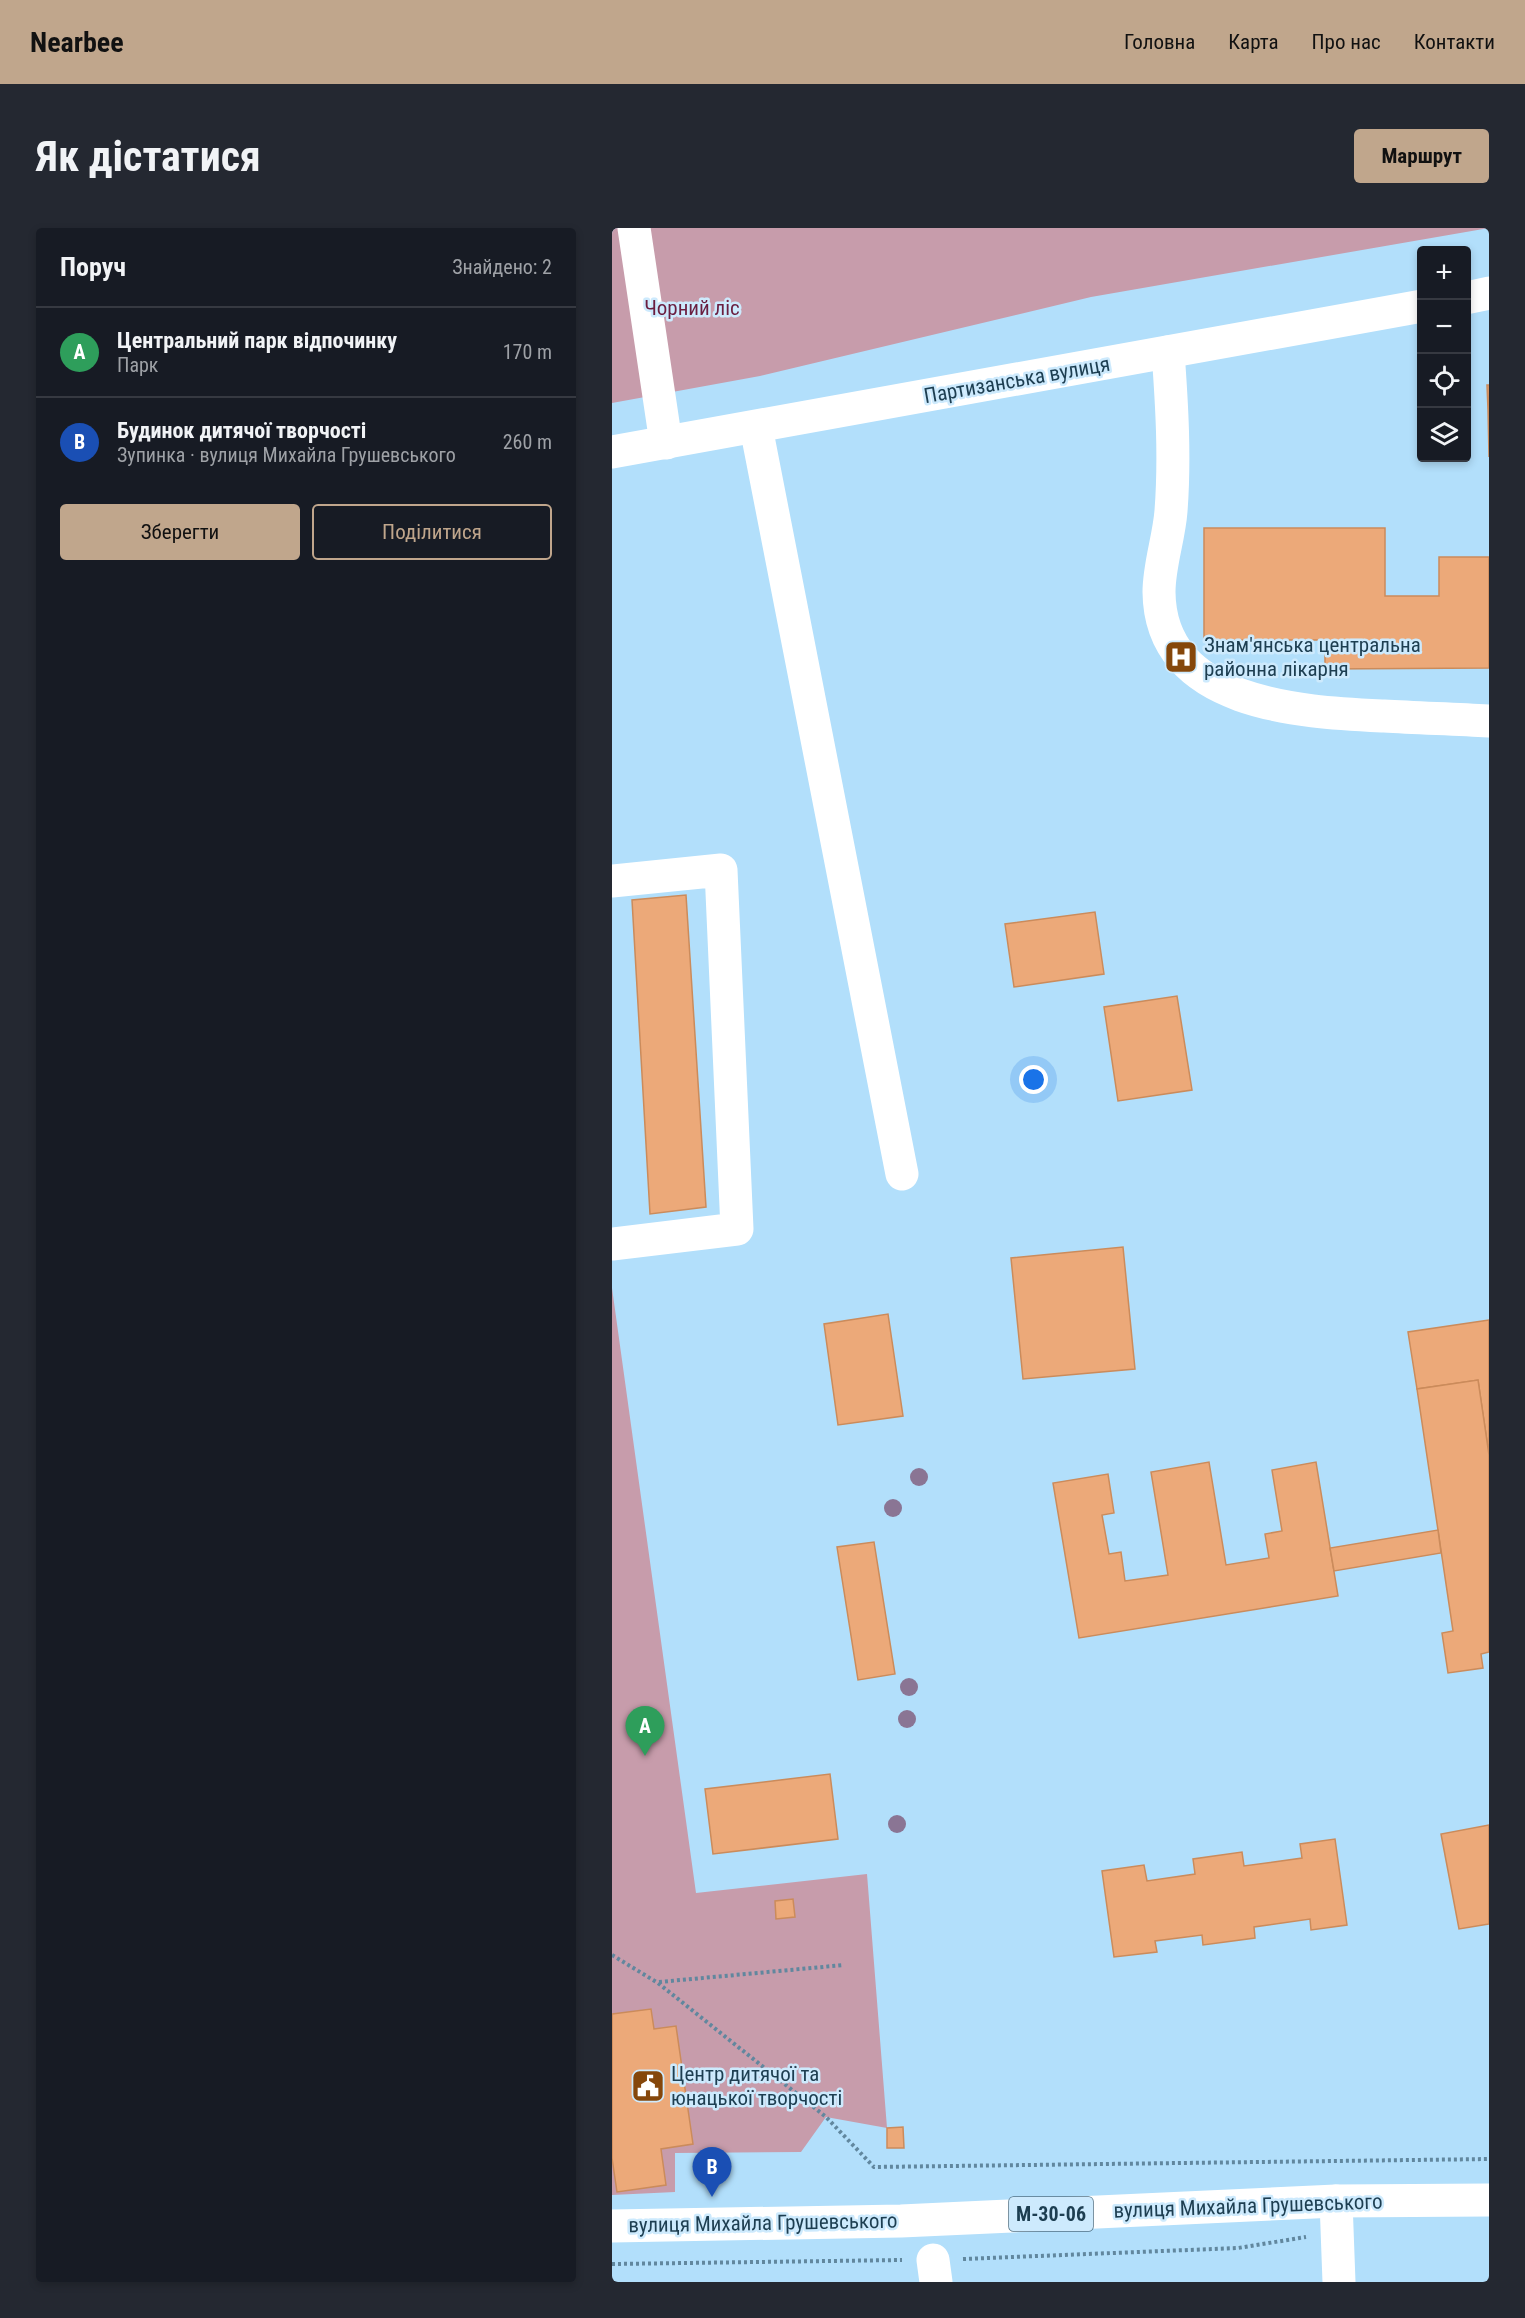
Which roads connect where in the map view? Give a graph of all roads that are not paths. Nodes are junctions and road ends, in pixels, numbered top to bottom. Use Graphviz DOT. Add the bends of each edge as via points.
graph roads {
  1 [pos="634,228"];
  2 [pos="1489,293"];
  3 [pos="1471,297"];
  4 [pos="1417,307"];
  5 [pos="1168,352"];
  6 [pos="756,427"];
  7 [pos="666,443"];
  8 [pos="612,452"];
  9 [pos="1489,721"];
  10 [pos="612,881"];
  11 [pos="902,1174"];
  12 [pos="612,1244"];
  13 [pos="1489,2200"];
  14 [pos="1337,2217"];
  15 [pos="612,2226"];
  16 [pos="1340,2282"];
  1 -- 7 [label="main road"];
  2 -- 3 [label="main road"];
  4 -- 5 [label="main road, Партизанська вулиця"];
  5 -- 6 [label="main road, Партизанська вулиця"];
  5 -- 9 [label="main road" via="1173,478 1159,593 1170,638 1183,658 1200,675 1252,700 1316,713"];
  6 -- 7 [label="main road, Партизанська вулиця"];
  6 -- 11 [label="main road"];
  7 -- 8 [label="main road, Партизанська вулиця"];
  10 -- 12 [label="main road" via="721,870 737,1229"];
  13 -- 14 [label="main road, вулиця Михайла Грушевського / М-30-06"];
  14 -- 15 [label="main road, вулиця Михайла Грушевського / М-30-06"];
  14 -- 16 [label="main road"];
}
